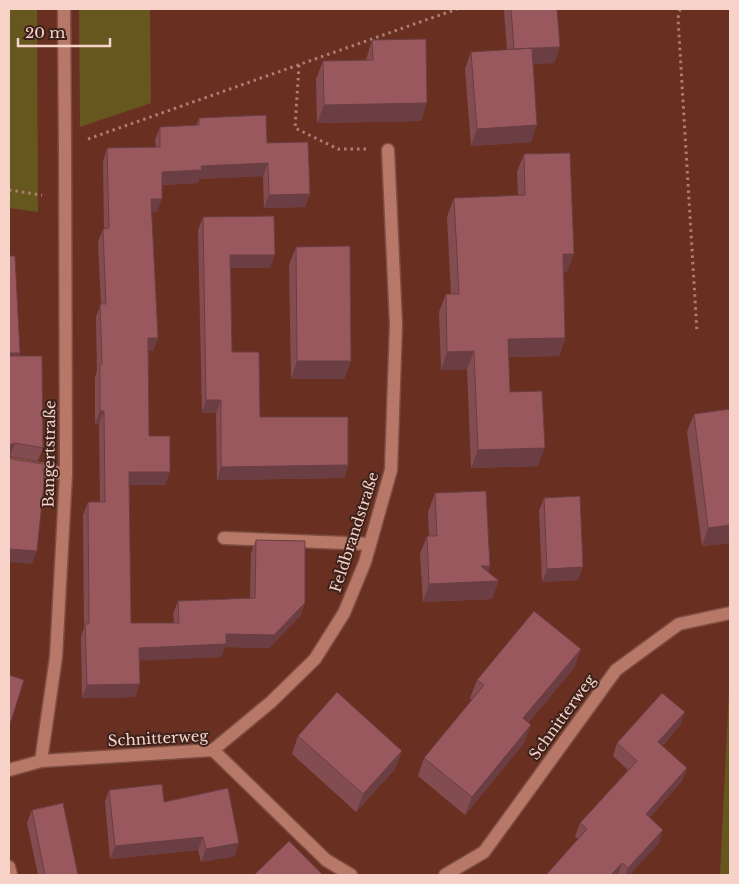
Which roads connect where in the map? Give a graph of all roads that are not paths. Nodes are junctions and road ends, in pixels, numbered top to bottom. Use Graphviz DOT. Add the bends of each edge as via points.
graph roads {
  1 [pos="64,9"];
  2 [pos="388,150"];
  3 [pos="9,464"];
  4 [pos="66,474"];
  5 [pos="224,538"];
  6 [pos="370,544"];
  7 [pos="730,613"];
  8 [pos="213,750"];
  9 [pos="41,762"];
  10 [pos="9,770"];
  11 [pos="9,867"];
  12 [pos="11,875"];
  13 [pos="351,875"];
  14 [pos="444,875"];
  1 -- 4 [label="street, Bangertstraße"];
  2 -- 6 [label="street, Feldbrandstraße" via="396,324 391,470"];
  3 -- 4 [label="street"];
  4 -- 9 [label="street, Bangertstraße" via="56,657"];
  5 -- 6 [label="street"];
  6 -- 8 [label="street, Feldbrandstraße" via="344,613 315,659 271,702"];
  7 -- 14 [label="street, Schnitterweg" via="679,624 616,670 484,852"];
  8 -- 9 [label="street, Schnitterweg"];
  8 -- 13 [label="street, Schnitterweg" via="326,860"];
  9 -- 10 [label="street, Schnitterweg"];
  11 -- 12 [label="street"];
}
